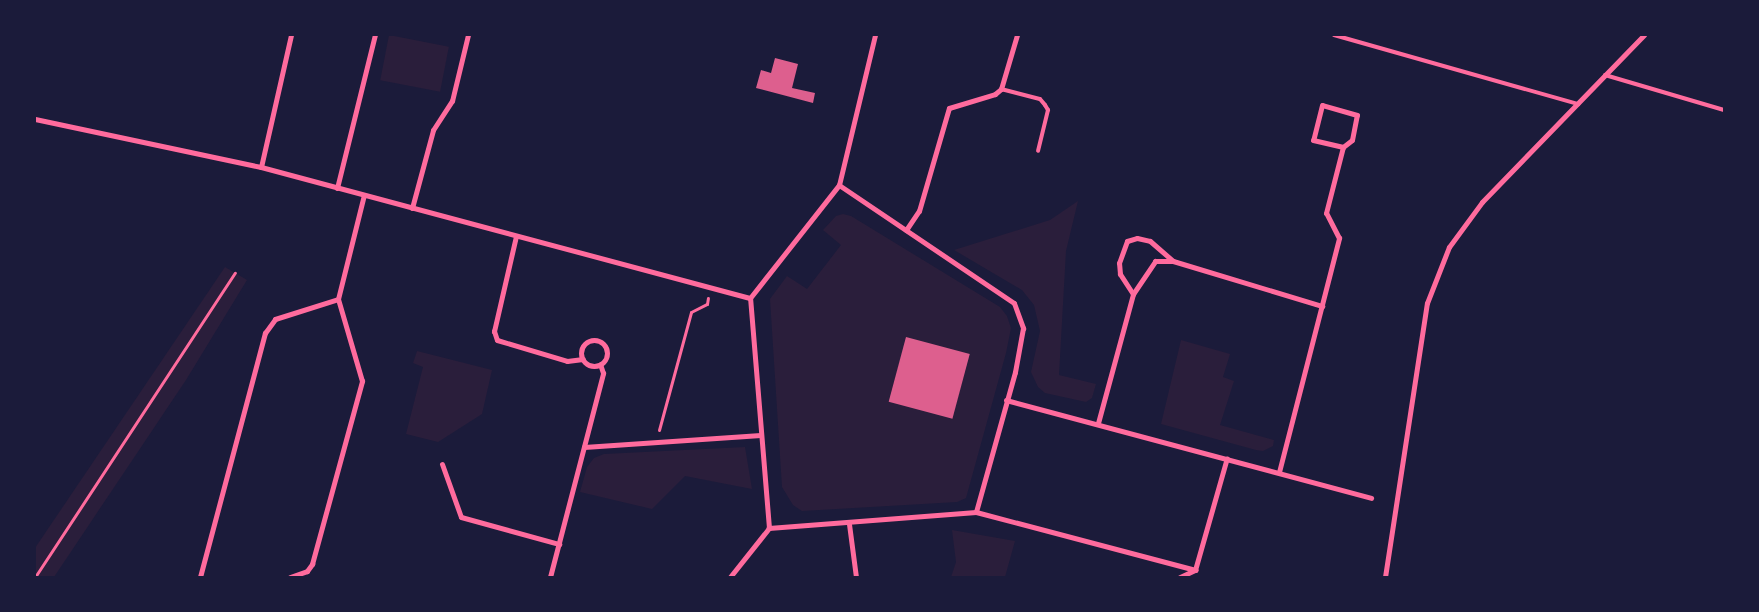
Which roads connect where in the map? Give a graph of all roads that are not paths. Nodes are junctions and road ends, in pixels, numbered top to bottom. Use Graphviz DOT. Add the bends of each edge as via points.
graph roads {
  1 [pos="291,35"];
  2 [pos="374,35"];
  3 [pos="468,35"];
  4 [pos="875,35"];
  5 [pos="1017,35"];
  6 [pos="1334,35"];
  7 [pos="1644,35"];
  8 [pos="1605,75"];
  9 [pos="1001,89"];
  10 [pos="1578,104"];
  11 [pos="1724,110"];
  12 [pos="35,119"];
  13 [pos="1343,147"];
  14 [pos="1038,151"];
  15 [pos="261,167"];
  16 [pos="839,185"];
  17 [pos="336,188"];
  18 [pos="364,195"];
  19 [pos="412,208"];
  20 [pos="906,230"];
  21 [pos="516,236"];
  22 [pos="1173,261"];
  23 [pos="1133,294"];
  24 [pos="750,298"];
  25 [pos="338,299"];
  26 [pos="1322,306"];
  27 [pos="583,359"];
  28 [pos="600,364"];
  29 [pos="1006,400"];
  30 [pos="1098,423"];
  31 [pos="761,435"];
  32 [pos="584,447"];
  33 [pos="1227,458"];
  34 [pos="442,464"];
  35 [pos="1279,472"];
  36 [pos="1371,498"];
  37 [pos="976,512"];
  38 [pos="849,524"];
  39 [pos="769,528"];
  40 [pos="559,544"];
  41 [pos="1195,570"];
  42 [pos="200,577"];
  43 [pos="290,577"];
  44 [pos="550,577"];
  45 [pos="730,577"];
  46 [pos="856,577"];
  47 [pos="1180,577"];
  48 [pos="1385,577"];
  1 -- 15 [label="street"];
  2 -- 17 [label="street"];
  3 -- 19 [label="street" via="452,101 433,130"];
  4 -- 16 [label="street"];
  5 -- 9 [label="street"];
  6 -- 10 [label="lane"];
  7 -- 8 [label="street"];
  8 -- 10 [label="street"];
  8 -- 11 [label="lane"];
  9 -- 14 [label="lane" via="1040,99 1048,110"];
  9 -- 20 [label="street" via="995,94 949,108 919,211"];
  10 -- 48 [label="street" via="1482,202 1449,247 1427,304"];
  12 -- 15 [label="street"];
  13 -- 13 [label="street" via="1352,140 1357,115 1322,105 1314,140"];
  13 -- 26 [label="street" via="1326,213 1339,238"];
  15 -- 17 [label="street"];
  16 -- 20 [label="street"];
  16 -- 24 [label="street"];
  17 -- 18 [label="street"];
  18 -- 19 [label="street"];
  18 -- 25 [label="street"];
  19 -- 21 [label="street"];
  20 -- 29 [label="street" via="1014,302 1023,328"];
  21 -- 24 [label="street"];
  21 -- 27 [label="street" via="494,331 496,340 567,361"];
  22 -- 23 [label="street" via="1155,260"];
  22 -- 23 [label="street" via="1150,241 1137,238 1127,241 1119,263 1120,274"];
  22 -- 26 [label="street"];
  23 -- 30 [label="street"];
  24 -- 31 [label="street"];
  25 -- 42 [label="street" via="275,319 265,333"];
  25 -- 43 [label="street" via="362,381 312,564 307,571"];
  26 -- 35 [label="street"];
  27 -- 28 [label="street" via="588,364"];
  27 -- 28 [label="street" via="581,351 586,343 598,340 605,345 608,354"];
  28 -- 32 [label="street" via="603,373"];
  29 -- 30 [label="street"];
  29 -- 37 [label="street"];
  30 -- 33 [label="street"];
  31 -- 32 [label="street"];
  31 -- 39 [label="street"];
  32 -- 40 [label="street"];
  33 -- 35 [label="street"];
  33 -- 41 [label="street"];
  34 -- 40 [label="street" via="461,517"];
  35 -- 36 [label="street"];
  37 -- 38 [label="street"];
  37 -- 41 [label="street"];
  38 -- 39 [label="street"];
  38 -- 46 [label="street"];
  39 -- 45 [label="street"];
  40 -- 44 [label="street"];
  41 -- 47 [label="street"];
}
